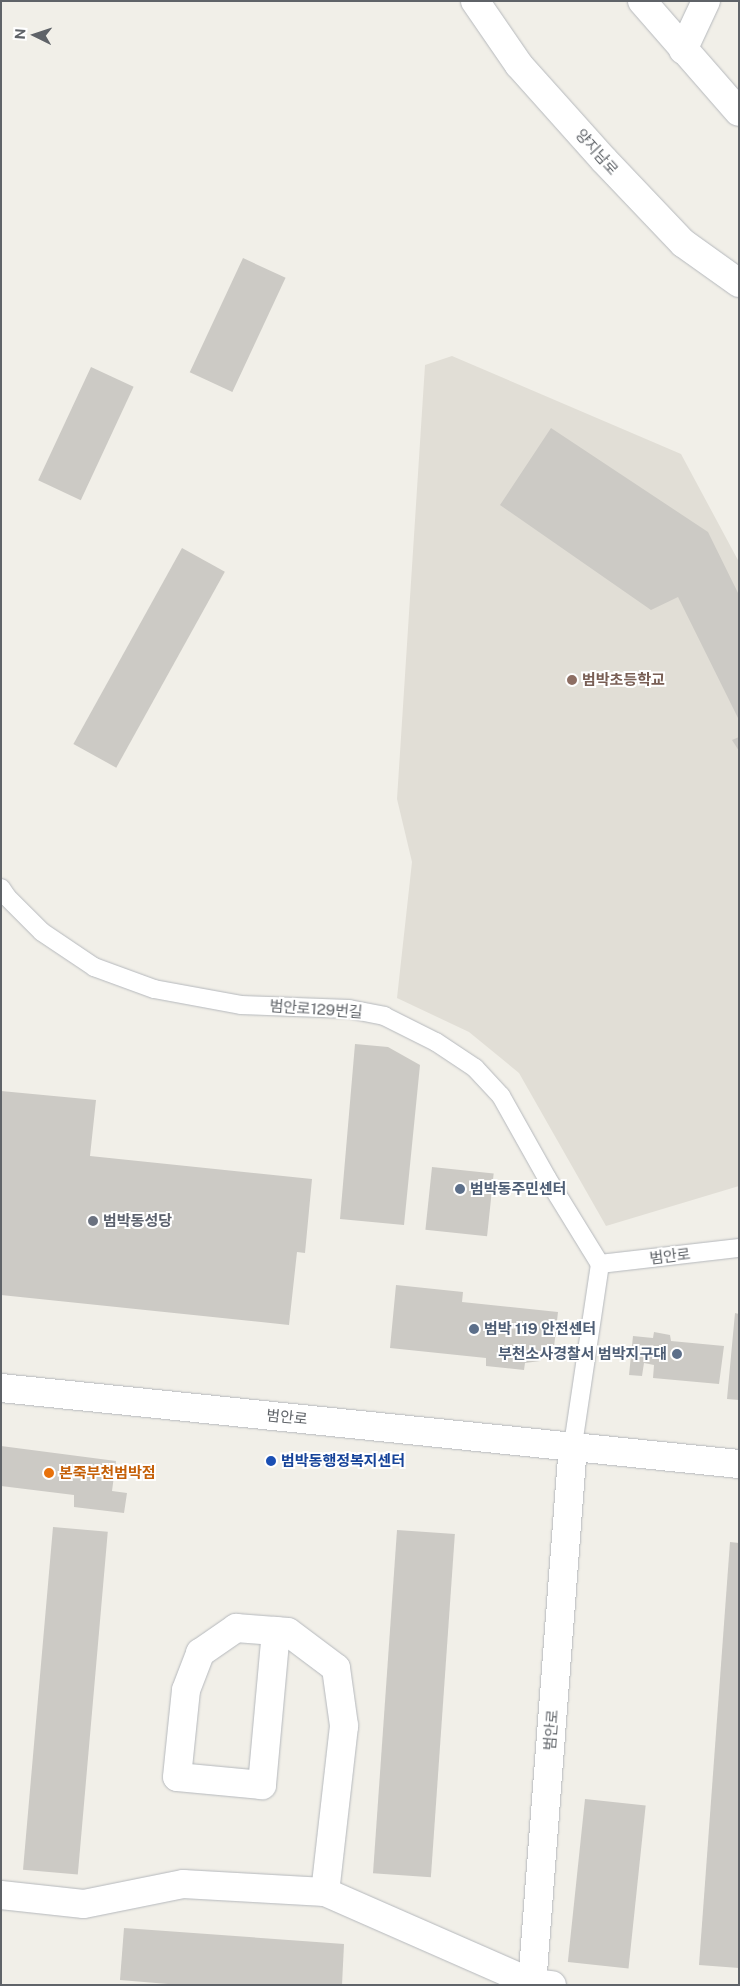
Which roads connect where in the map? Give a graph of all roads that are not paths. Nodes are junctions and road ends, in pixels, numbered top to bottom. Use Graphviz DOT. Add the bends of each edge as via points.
graph roads {
  1 [pos="475,1"];
  2 [pos="642,1"];
  3 [pos="706,1"];
  4 [pos="683,50"];
  5 [pos="739,112"];
  6 [pos="739,283"];
  7 [pos="1,888"];
  8 [pos="739,1248"];
  9 [pos="600,1264"];
  10 [pos="1,1388"];
  11 [pos="572,1445"];
  12 [pos="739,1464"];
  13 [pos="276,1631"];
  14 [pos="325,1892"];
  15 [pos="1,1895"];
  16 [pos="539,1984"];
  1 -- 6 [label="street, 양지남로" via="519,65 604,160 683,243"];
  2 -- 4 [label="street"];
  3 -- 4 [label="street"];
  4 -- 5 [label="street"];
  7 -- 9 [label="lane, 범안로129번길" via="42,932 94,967 154,990 240,1004 367,1012 384,1016 436,1042 475,1068 501,1096"];
  8 -- 9 [label="lane, 범안로"];
  9 -- 11 [label="lane"];
  10 -- 11 [label="street, 범안로"];
  11 -- 12 [label="street, 범안로"];
  11 -- 16 [label="street, 범안로"];
  13 -- 13 [label="street" via="236,1628 200,1653 186,1690 177,1778 262,1785"];
  13 -- 14 [label="street" via="288,1632 336,1668 344,1726"];
  14 -- 15 [label="street" via="183,1884 84,1904"];
  14 -- 16 [label="street"];
}
